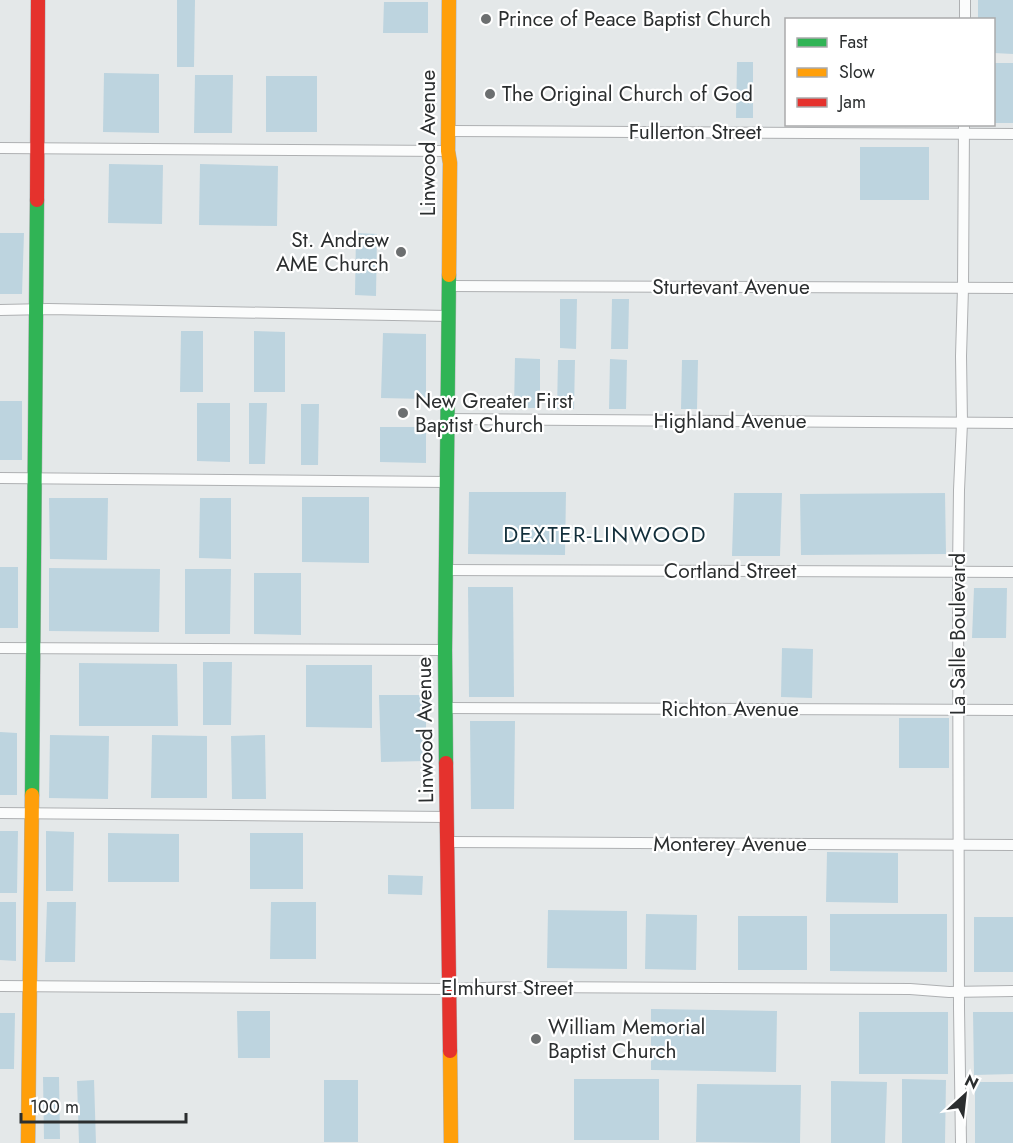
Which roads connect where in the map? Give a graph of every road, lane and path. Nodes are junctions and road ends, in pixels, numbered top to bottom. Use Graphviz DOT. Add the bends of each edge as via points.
graph roads {
  1 [pos="38,0"];
  2 [pos="449,0"];
  3 [pos="965,0"];
  4 [pos="965,18"];
  5 [pos="964,129"];
  6 [pos="449,131"];
  7 [pos="1013,134"];
  8 [pos="0,148"];
  9 [pos="38,149"];
  10 [pos="448,151"];
  11 [pos="449,286"];
  12 [pos="963,288"];
  13 [pos="1013,288"];
  14 [pos="0,310"];
  15 [pos="37,310"];
  16 [pos="448,316"];
  17 [pos="446,420"];
  18 [pos="962,423"];
  19 [pos="1013,423"];
  20 [pos="0,478"];
  21 [pos="35,478"];
  22 [pos="447,482"];
  23 [pos="446,570"];
  24 [pos="958,571"];
  25 [pos="1013,572"];
  26 [pos="0,648"];
  27 [pos="33,648"];
  28 [pos="445,650"];
  29 [pos="446,708"];
  30 [pos="958,710"];
  31 [pos="1013,710"];
  32 [pos="0,813"];
  33 [pos="32,813"];
  34 [pos="447,817"];
  35 [pos="448,842"];
  36 [pos="959,845"];
  37 [pos="1013,845"];
  38 [pos="0,986"];
  39 [pos="29,986"];
  40 [pos="449,989"];
  41 [pos="959,991"];
  42 [pos="1013,992"];
  43 [pos="28,1143"];
  44 [pos="451,1143"];
  45 [pos="962,1143"];
  1 -- 9 [label="street"];
  2 -- 6 [label="street, Linwood Avenue"];
  3 -- 4 [label="street"];
  5 -- 6 [label="street, Fullerton Street"];
  5 -- 7 [label="street, Fullerton Street"];
  5 -- 12 [label="street, La Salle Boulevard"];
  6 -- 10 [label="street, Linwood Avenue"];
  8 -- 9 [label="street"];
  9 -- 10 [label="street"];
  9 -- 15 [label="street"];
  10 -- 11 [label="street, Linwood Avenue"];
  11 -- 12 [label="street, Sturtevant Avenue"];
  11 -- 16 [label="street, Linwood Avenue"];
  12 -- 13 [label="street, Sturtevant Avenue"];
  12 -- 18 [label="street, La Salle Boulevard"];
  14 -- 15 [label="street"];
  15 -- 16 [label="street"];
  15 -- 21 [label="street"];
  16 -- 17 [label="street, Linwood Avenue"];
  17 -- 18 [label="street, Highland Avenue"];
  17 -- 22 [label="street, Linwood Avenue"];
  18 -- 19 [label="street, Highland Avenue"];
  18 -- 24 [label="street, La Salle Boulevard"];
  20 -- 21 [label="street"];
  21 -- 22 [label="street"];
  21 -- 27 [label="street"];
  22 -- 23 [label="street, Linwood Avenue"];
  23 -- 24 [label="street, Cortland Street"];
  23 -- 28 [label="street, Linwood Avenue"];
  24 -- 25 [label="street, Cortland Street"];
  24 -- 30 [label="street, La Salle Boulevard"];
  26 -- 27 [label="street"];
  27 -- 28 [label="street"];
  27 -- 33 [label="street"];
  28 -- 29 [label="street, Linwood Avenue"];
  29 -- 30 [label="street, Richton Avenue"];
  29 -- 34 [label="street, Linwood Avenue"];
  30 -- 31 [label="street, Richton Avenue"];
  30 -- 36 [label="street, La Salle Boulevard"];
  32 -- 33 [label="street"];
  33 -- 34 [label="street"];
  33 -- 39 [label="street"];
  34 -- 35 [label="street, Linwood Avenue"];
  35 -- 36 [label="street, Monterey Avenue"];
  35 -- 40 [label="street, Linwood Avenue"];
  36 -- 37 [label="street, Monterey Avenue"];
  36 -- 41 [label="street, La Salle Boulevard"];
  38 -- 39 [label="street, Elmhurst Street"];
  39 -- 40 [label="street, Elmhurst Street"];
  39 -- 43 [label="street"];
  40 -- 41 [label="street, Elmhurst Street"];
  40 -- 44 [label="street, Linwood Avenue"];
  41 -- 42 [label="street, Elmhurst Street"];
  41 -- 45 [label="street, La Salle Boulevard"];
}
